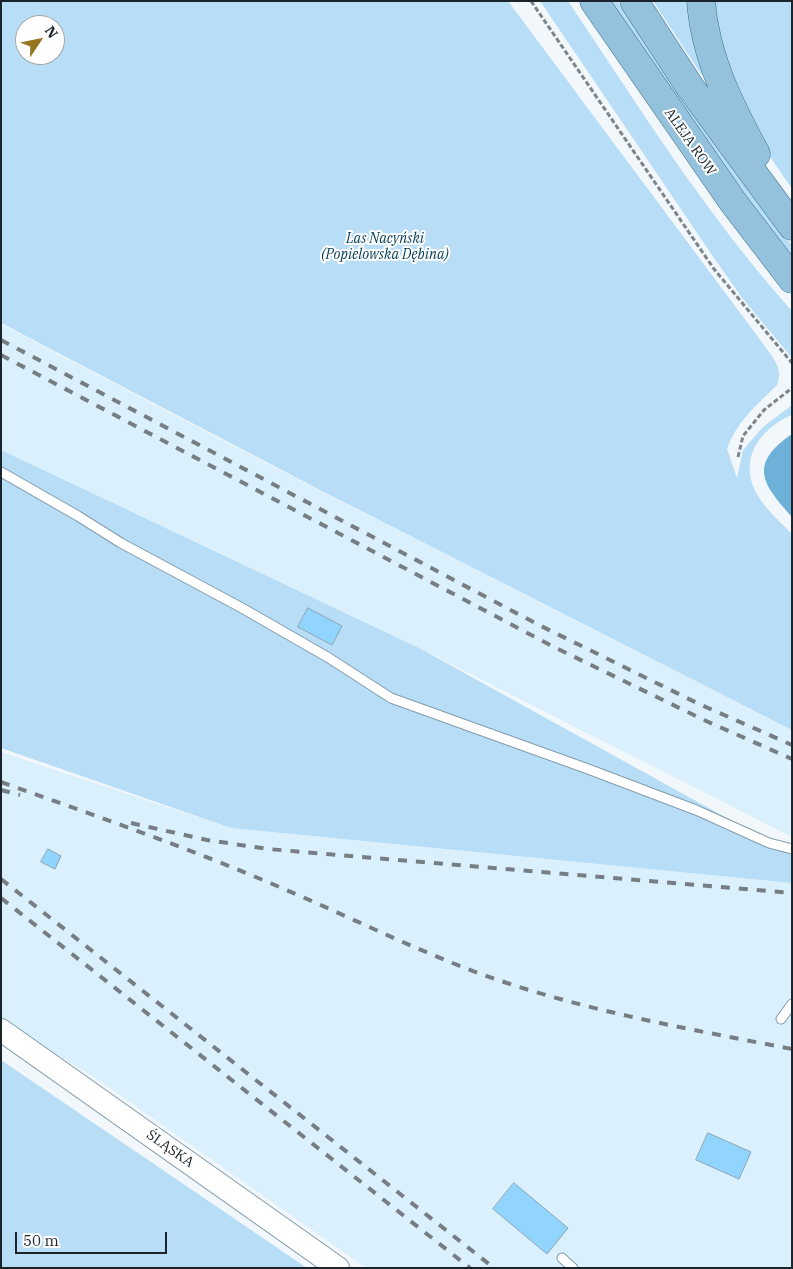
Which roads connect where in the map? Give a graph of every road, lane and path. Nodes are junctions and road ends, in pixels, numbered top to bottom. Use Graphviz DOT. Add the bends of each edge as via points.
graph roads {
  1 [pos="531,1"];
  2 [pos="594,1"];
  3 [pos="634,1"];
  4 [pos="701,1"];
  5 [pos="792,222"];
  6 [pos="792,226"];
  7 [pos="792,279"];
  8 [pos="792,363"];
  9 [pos="792,388"];
  10 [pos="738,457"];
  11 [pos="1,472"];
  12 [pos="792,849"];
  13 [pos="792,1004"];
  14 [pos="781,1019"];
  15 [pos="1,1030"];
  16 [pos="562,1258"];
  17 [pos="338,1268"];
  18 [pos="573,1268"];
  1 -- 8 [label="path" via="714,268"];
  2 -- 7 [label="main road, ALEJA ROW" via="727,195"];
  3 -- 6 [label="main road" via="690,87"];
  4 -- 5 [label="main road" via="705,35 724,92"];
  9 -- 10 [label="path" via="764,410 743,436"];
  11 -- 12 [label="lane" via="121,543 329,658 391,698 696,810 769,844"];
  13 -- 14 [label="lane"];
  15 -- 17 [label="street, ŚLĄSKA"];
  16 -- 18 [label="lane"];
}
